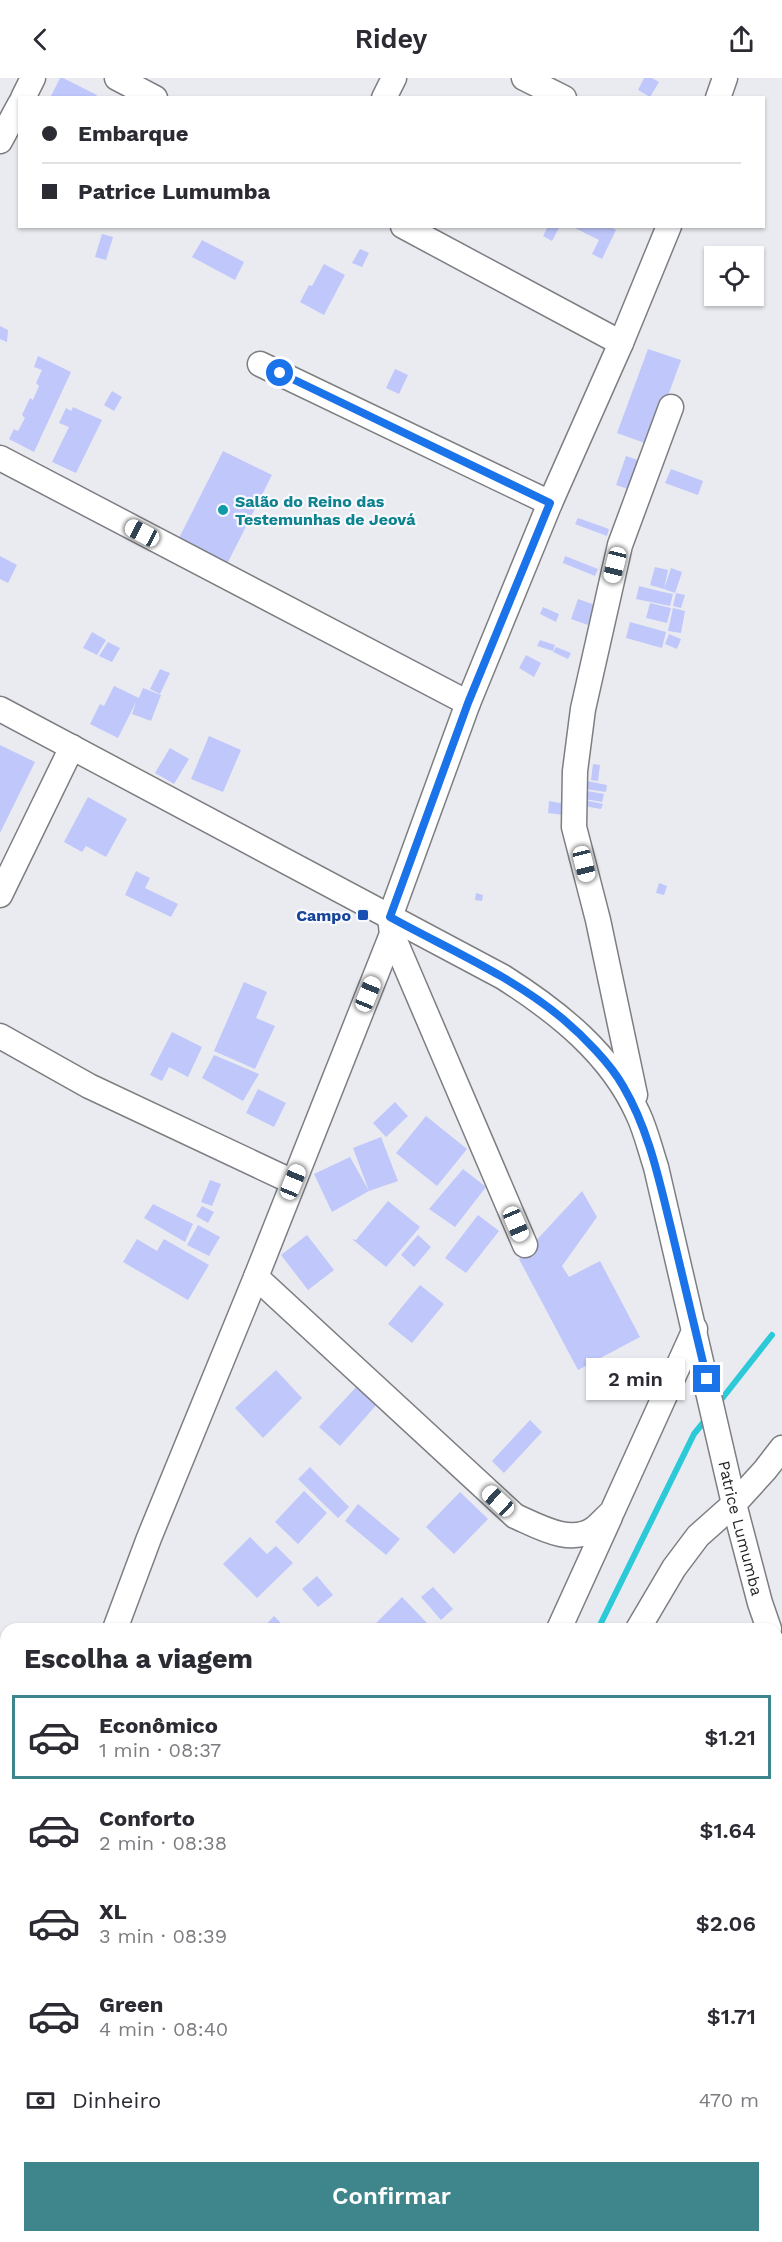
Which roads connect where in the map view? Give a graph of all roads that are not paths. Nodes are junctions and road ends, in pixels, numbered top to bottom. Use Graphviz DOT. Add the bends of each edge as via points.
graph roads {
  1 [pos="33,78"];
  2 [pos="117,78"];
  3 [pos="394,78"];
  4 [pos="524,78"];
  5 [pos="725,78"];
  6 [pos="24,96"];
  7 [pos="151,96"];
  8 [pos="385,96"];
  9 [pos="560,96"];
  10 [pos="719,96"];
  11 [pos="18,108"];
  12 [pos="0,141"];
  13 [pos="407,228"];
  14 [pos="668,228"];
  15 [pos="621,343"];
  16 [pos="260,364"];
  17 [pos="671,406"];
  18 [pos="0,458"];
  19 [pos="550,503"];
  20 [pos="468,703"];
  21 [pos="0,709"];
  22 [pos="72,747"];
  23 [pos="0,895"];
  24 [pos="391,926"];
  25 [pos="0,1036"];
  26 [pos="640,1118"];
  27 [pos="293,1182"];
  28 [pos="525,1245"];
  29 [pos="256,1277"];
  30 [pos="695,1329"];
  31 [pos="782,1448"];
  32 [pos="734,1504"];
  33 [pos="612,1512"];
  34 [pos="117,1623"];
  35 [pos="562,1623"];
  36 [pos="642,1623"];
  37 [pos="767,1623"];
  1 -- 6 [label="street"];
  2 -- 7 [label="street"];
  3 -- 8 [label="street"];
  4 -- 9 [label="street"];
  5 -- 10 [label="street"];
  11 -- 12 [label="street"];
  13 -- 15 [label="street"];
  14 -- 15 [label="street"];
  15 -- 19 [label="street"];
  16 -- 19 [label="street"];
  17 -- 26 [label="street" via="621,544 583,709 575,771 574,827"];
  18 -- 20 [label="street"];
  19 -- 20 [label="street"];
  20 -- 24 [label="street"];
  21 -- 22 [label="street"];
  22 -- 23 [label="street"];
  22 -- 24 [label="street"];
  24 -- 26 [label="street" via="503,977 563,1019 609,1066"];
  24 -- 27 [label="street"];
  24 -- 28 [label="street"];
  25 -- 27 [label="street" via="89,1086"];
  26 -- 30 [label="street" via="656,1167"];
  27 -- 29 [label="street"];
  29 -- 33 [label="street" via="515,1516 557,1534 579,1534 593,1530"];
  29 -- 34 [label="street"];
  30 -- 32 [label="street, Patrice Lumumba"];
  30 -- 33 [label="street"];
  31 -- 32 [label="street"];
  32 -- 36 [label="street" via="698,1536"];
  32 -- 37 [label="street, Patrice Lumumba"];
  33 -- 35 [label="street"];
}
